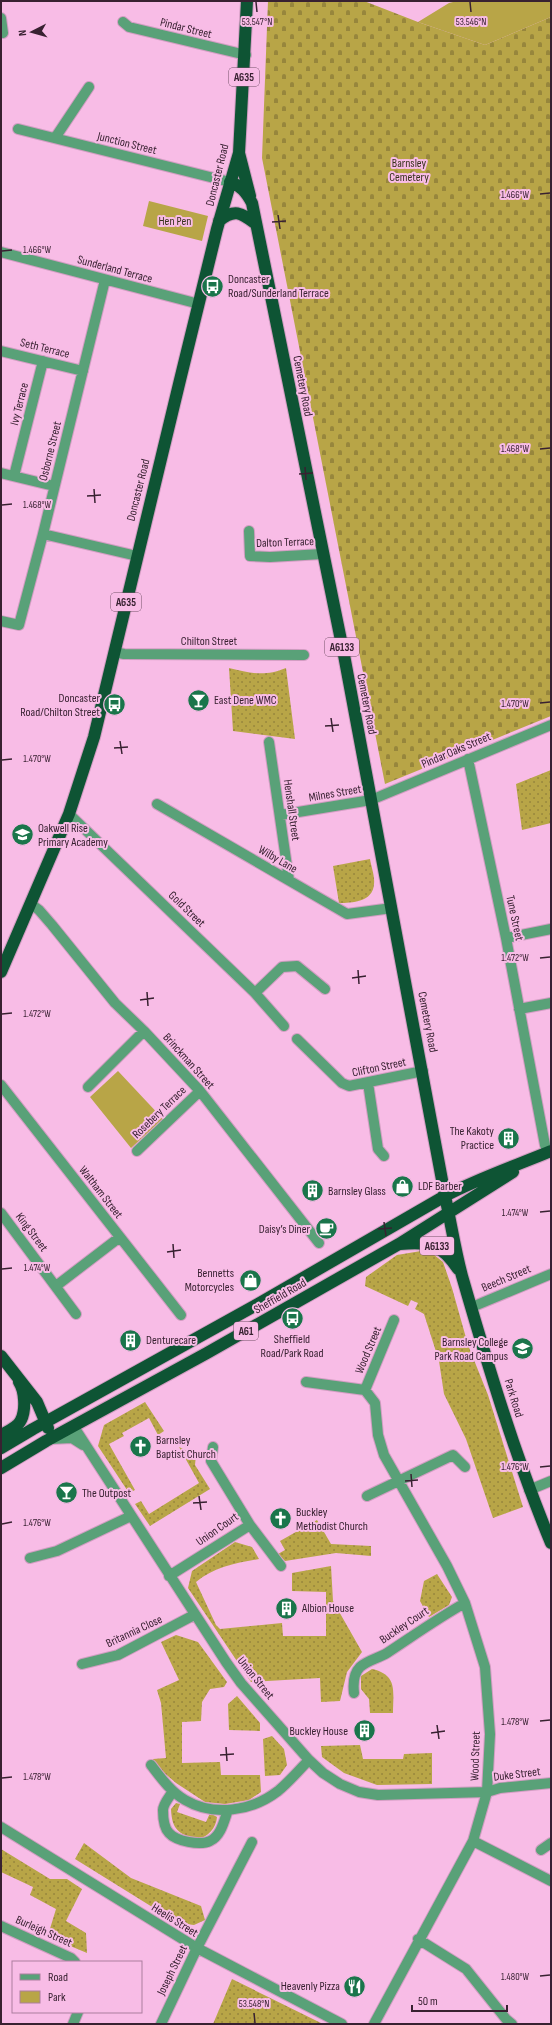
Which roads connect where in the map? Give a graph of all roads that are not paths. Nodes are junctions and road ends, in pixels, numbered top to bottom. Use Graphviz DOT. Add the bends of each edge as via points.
graph roads {
  1 [pos="247,1"];
  2 [pos="1,18"];
  3 [pos="122,22"];
  4 [pos="3,33"];
  5 [pos="246,55"];
  6 [pos="89,87"];
  7 [pos="18,129"];
  8 [pos="55,138"];
  9 [pos="239,153"];
  10 [pos="230,182"];
  11 [pos="252,202"];
  12 [pos="219,221"];
  13 [pos="256,224"];
  14 [pos="1,252"];
  15 [pos="105,280"];
  16 [pos="199,304"];
  17 [pos="1,351"];
  18 [pos="43,361"];
  19 [pos="82,371"];
  20 [pos="1,473"];
  21 [pos="14,476"];
  22 [pos="54,486"];
  23 [pos="248,531"];
  24 [pos="43,534"];
  25 [pos="322,554"];
  26 [pos="137,556"];
  27 [pos="1,621"];
  28 [pos="114,652"];
  29 [pos="304,655"];
  30 [pos="551,725"];
  31 [pos="269,742"];
  32 [pos="468,759"];
  33 [pos="371,800"];
  34 [pos="157,804"];
  35 [pos="69,814"];
  36 [pos="280,815"];
  37 [pos="289,880"];
  38 [pos="31,904"];
  39 [pos="392,908"];
  40 [pos="551,929"];
  41 [pos="506,938"];
  42 [pos="1,972"];
  43 [pos="325,989"];
  44 [pos="255,993"];
  45 [pos="551,1003"];
  46 [pos="519,1009"];
  47 [pos="284,1026"];
  48 [pos="144,1031"];
  49 [pos="297,1039"];
  50 [pos="423,1071"];
  51 [pos="368,1083"];
  52 [pos="1,1085"];
  53 [pos="88,1087"];
  54 [pos="200,1091"];
  55 [pos="137,1151"];
  56 [pos="550,1152"];
  57 [pos="384,1156"];
  58 [pos="527,1162"];
  59 [pos="445,1196"];
  60 [pos="449,1211"];
  61 [pos="1,1213"];
  62 [pos="120,1237"];
  63 [pos="319,1243"];
  64 [pos="399,1244"];
  65 [pos="551,1274"];
  66 [pos="462,1275"];
  67 [pos="56,1286"];
  68 [pos="472,1307"];
  69 [pos="76,1314"];
  70 [pos="181,1315"];
  71 [pos="394,1320"];
  72 [pos="1,1356"];
  73 [pos="16,1376"];
  74 [pos="306,1382"];
  75 [pos="365,1390"];
  76 [pos="38,1402"];
  77 [pos="63,1412"];
  78 [pos="46,1421"];
  79 [pos="74,1427"];
  80 [pos="1,1435"];
  81 [pos="46,1441"];
  82 [pos="213,1447"];
  83 [pos="1,1448"];
  84 [pos="88,1449"];
  85 [pos="465,1467"];
  86 [pos="1,1468"];
  87 [pos="399,1482"];
  88 [pos="551,1482"];
  89 [pos="529,1490"];
  90 [pos="367,1496"];
  91 [pos="131,1516"];
  92 [pos="250,1525"];
  93 [pos="551,1543"];
  94 [pos="30,1558"];
  95 [pos="281,1566"];
  96 [pos="169,1576"];
  97 [pos="465,1603"];
  98 [pos="194,1615"];
  99 [pos="82,1664"];
  100 [pos="354,1693"];
  101 [pos="309,1760"];
  102 [pos="151,1765"];
  103 [pos="551,1783"];
  104 [pos="172,1790"];
  105 [pos="487,1792"];
  106 [pos="228,1810"];
  107 [pos="1,1827"];
  108 [pos="473,1841"];
  109 [pos="252,1842"];
  110 [pos="551,1843"];
  111 [pos="541,1850"];
  112 [pos="551,1881"];
  113 [pos="1,1926"];
  114 [pos="418,1939"];
  115 [pos="197,1948"];
  116 [pos="74,1961"];
  117 [pos="78,2013"];
  118 [pos="73,2024"];
  119 [pos="161,2024"];
  120 [pos="342,2024"];
  121 [pos="374,2024"];
  122 [pos="512,2024"];
  1 -- 5 [label="highway, Doncaster Road / A635"];
  2 -- 4 [label="street"];
  3 -- 5 [label="street, Pindar Street" via="129,27"];
  5 -- 9 [label="highway, Doncaster Road / A635"];
  6 -- 8 [label="street"];
  7 -- 8 [label="street, Junction Street"];
  8 -- 10 [label="street, Junction Street"];
  9 -- 10 [label="highway, Doncaster Road / A635"];
  9 -- 11 [label="highway, A6133"];
  10 -- 11 [label="highway, Cemetery Road / A6133" via="244,190"];
  10 -- 12 [label="highway, Doncaster Road / A635"];
  11 -- 13 [label="highway, Cemetery Road / A6133"];
  12 -- 13 [label="highway" via="228,214 237,213"];
  12 -- 16 [label="highway, Doncaster Road / A635"];
  13 -- 25 [label="highway, Cemetery Road / A6133"];
  14 -- 15 [label="street, Sunderland Terrace"];
  15 -- 16 [label="street, Sunderland Terrace"];
  15 -- 19 [label="street, Osborne Street"];
  16 -- 26 [label="highway, Doncaster Road / A635"];
  17 -- 18 [label="street, Seth Terrace"];
  18 -- 19 [label="street, Seth Terrace"];
  18 -- 21 [label="street, Ivy Terrace"];
  19 -- 22 [label="street, Osborne Street"];
  20 -- 21 [label="street"];
  21 -- 22 [label="street"];
  22 -- 24 [label="street, Osborne Street"];
  23 -- 25 [label="street, Dalton Terrace" via="250,556"];
  24 -- 26 [label="street"];
  24 -- 27 [label="street, Osborne Street" via="19,625"];
  25 -- 33 [label="highway, Cemetery Road / A6133"];
  26 -- 28 [label="highway, Doncaster Road / A635"];
  28 -- 29 [label="street, Chilton Street"];
  28 -- 35 [label="highway, Doncaster Road / A635" via="90,751"];
  30 -- 32 [label="street, Pindar Oaks Street"];
  31 -- 36 [label="street, Henshall Street"];
  32 -- 33 [label="street, Pindar Oaks Street"];
  32 -- 41 [label="street, Tune Street"];
  33 -- 36 [label="street, Milnes Street"];
  33 -- 39 [label="highway, Cemetery Road / A6133"];
  34 -- 37 [label="street, Wilby Lane"];
  35 -- 38 [label="highway, Doncaster Road / A635"];
  35 -- 44 [label="street, Gold Street"];
  36 -- 37 [label="street, Henshall Street"];
  37 -- 39 [label="street, Wilby Lane" via="348,914"];
  38 -- 42 [label="highway, Doncaster Road / A635"];
  38 -- 48 [label="street, Brinckman Street" via="52,925 115,1003"];
  39 -- 50 [label="highway, Cemetery Road / A6133"];
  40 -- 41 [label="street"];
  41 -- 46 [label="street, Tune Street"];
  43 -- 44 [label="street" via="297,966 282,967"];
  44 -- 47 [label="street, Gold Street"];
  45 -- 46 [label="street"];
  46 -- 56 [label="street, Tune Street" via="545,1145"];
  48 -- 53 [label="street"];
  48 -- 54 [label="street, Brinckman Street"];
  49 -- 51 [label="street, Clifton Street" via="342,1084 348,1086"];
  50 -- 51 [label="street, Clifton Street"];
  50 -- 59 [label="highway, Cemetery Road / A6133"];
  51 -- 57 [label="street" via="378,1149"];
  52 -- 62 [label="street, Waltham Street"];
  54 -- 55 [label="street, Rosebery Terrace"];
  54 -- 63 [label="street, Brinckman Street"];
  56 -- 58 [label="highway, Sheffield Road / A61"];
  58 -- 59 [label="highway, Sheffield Road / A61" via="472,1182"];
  58 -- 60 [label="highway, Sheffield Road / A61"];
  59 -- 60 [label="highway, A6133"];
  59 -- 77 [label="highway, Sheffield Road / A61"];
  60 -- 64 [label="highway, Sheffield Road / A61"];
  60 -- 66 [label="highway, Park Road / A6133"];
  61 -- 67 [label="street, King Street"];
  62 -- 67 [label="street"];
  62 -- 70 [label="street, Waltham Street"];
  64 -- 66 [label="highway, A6133" via="413,1242 434,1245 450,1257"];
  64 -- 79 [label="highway, Sheffield Road / A61"];
  65 -- 68 [label="street, Beech Street"];
  66 -- 68 [label="highway, Park Road / A6133"];
  67 -- 69 [label="street, King Street"];
  68 -- 89 [label="highway, Park Road / A6133"];
  71 -- 75 [label="street, Wood Street"];
  72 -- 73 [label="highway"];
  73 -- 76 [label="highway"];
  73 -- 80 [label="highway" via="22,1385 22,1419"];
  74 -- 75 [label="street, Wood Street"];
  75 -- 87 [label="street, Wood Street" via="375,1403 378,1436 384,1455"];
  76 -- 77 [label="highway" via="52,1411"];
  76 -- 78 [label="highway"];
  77 -- 78 [label="highway, Sheffield Road / A61"];
  77 -- 79 [label="highway"];
  78 -- 81 [label="highway"];
  78 -- 83 [label="highway, Sheffield Road / A61"];
  79 -- 81 [label="highway, Sheffield Road / A61"];
  79 -- 84 [label="street, Union Street"];
  81 -- 84 [label="street, Union Street" via="72,1438"];
  81 -- 86 [label="highway, Sheffield Road / A61"];
  82 -- 92 [label="street, Union Court" via="211,1461"];
  84 -- 91 [label="street, Union Street"];
  85 -- 87 [label="street" via="453,1455"];
  87 -- 90 [label="street"];
  87 -- 97 [label="street, Wood Street"];
  88 -- 89 [label="street"];
  89 -- 93 [label="highway, Park Road / A6133"];
  91 -- 94 [label="street" via="57,1551"];
  91 -- 96 [label="street, Union Street"];
  92 -- 95 [label="street"];
  92 -- 96 [label="street, Union Court"];
  96 -- 98 [label="street, Union Street"];
  97 -- 100 [label="street, Buckley Court" via="434,1620 386,1654 359,1668 353,1681"];
  97 -- 105 [label="street, Wood Street" via="485,1667 490,1734"];
  98 -- 99 [label="street, Britannia Close" via="118,1655"];
  98 -- 101 [label="street, Union Street" via="241,1683"];
  101 -- 105 [label="street, Union Street" via="340,1784 359,1792 378,1795"];
  101 -- 106 [label="street" via="278,1791 250,1806"];
  102 -- 104 [label="street"];
  103 -- 105 [label="street, Duke Street" via="500,1788"];
  104 -- 106 [label="street" via="185,1800 202,1807"];
  104 -- 106 [label="street" via="163,1808 164,1821 169,1833 184,1841 197,1844 210,1841 220,1832"];
  105 -- 108 [label="street, Wood Street"];
  107 -- 115 [label="street, Heelis Street"];
  108 -- 112 [label="street"];
  108 -- 114 [label="street, Wood Street"];
  109 -- 115 [label="street, Joseph Street"];
  110 -- 111 [label="street"];
  113 -- 116 [label="street, Burleigh Street"];
  114 -- 121 [label="street, Wood Street"];
  114 -- 122 [label="street" via="466,1969"];
  115 -- 119 [label="street, Joseph Street"];
  115 -- 120 [label="street, Heelis Street"];
  117 -- 118 [label="street"];
}
